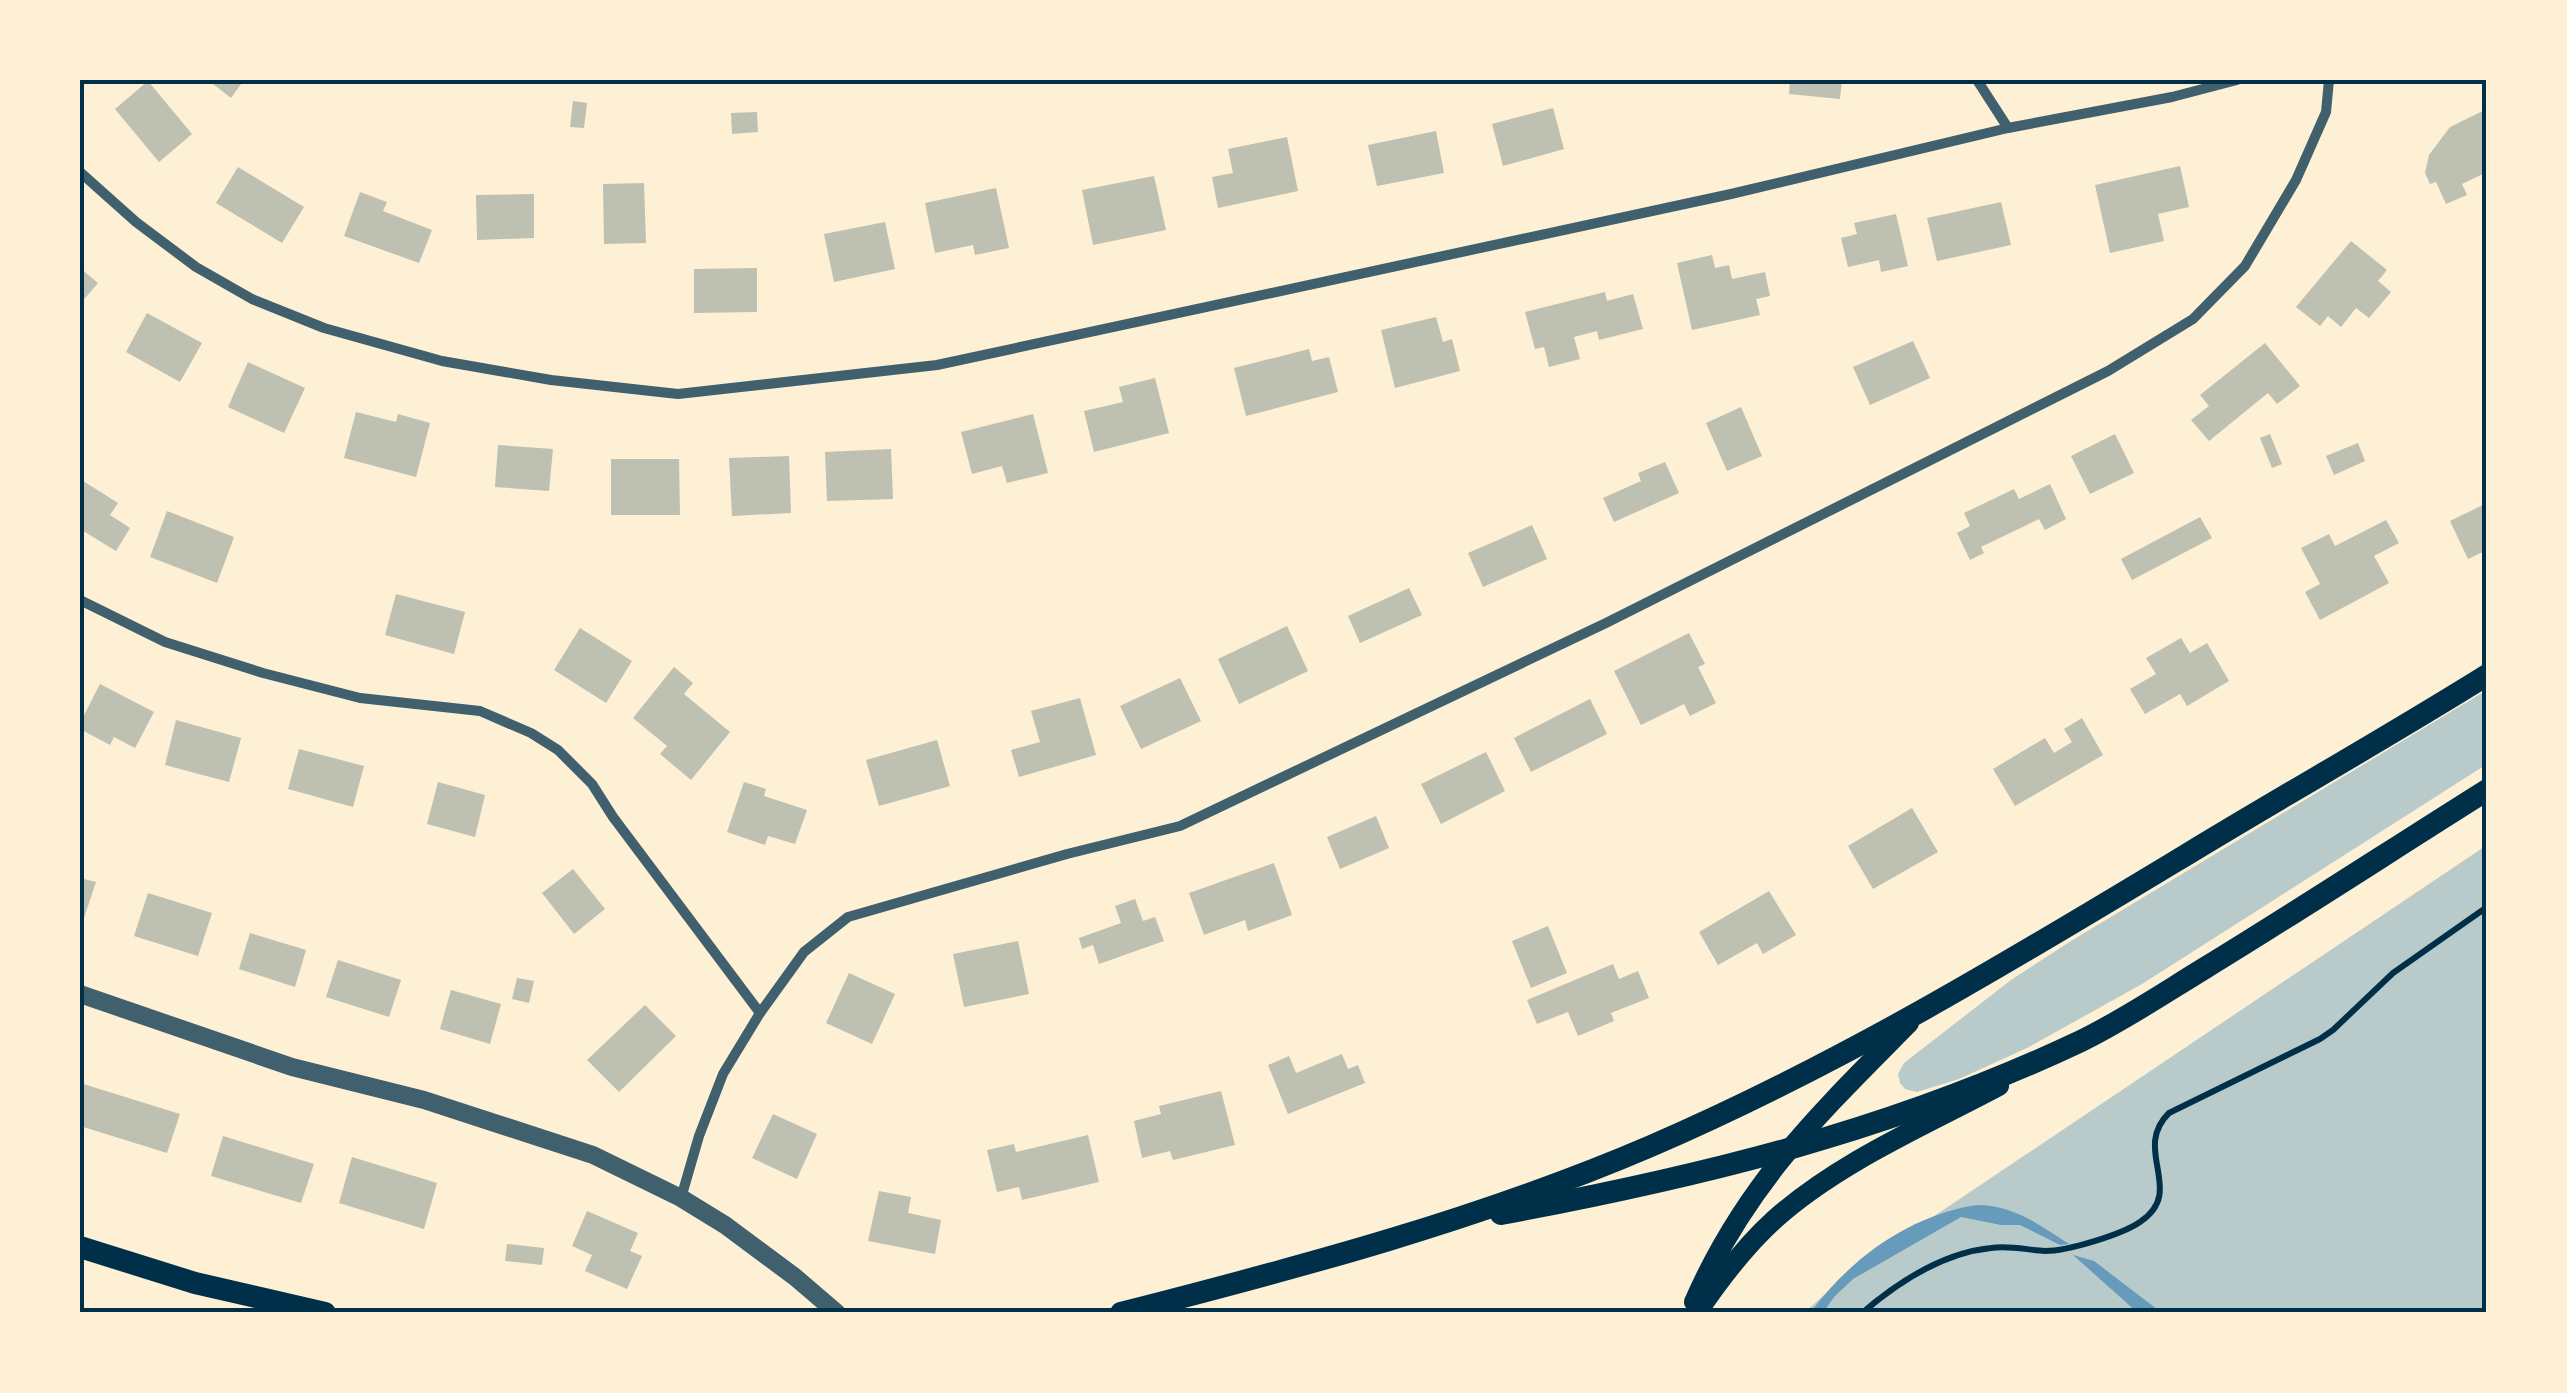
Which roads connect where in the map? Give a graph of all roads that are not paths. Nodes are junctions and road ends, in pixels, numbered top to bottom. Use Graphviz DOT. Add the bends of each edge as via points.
graph roads {
  1 [pos="1977,80"];
  2 [pos="2237,80"];
  3 [pos="2329,80"];
  4 [pos="2008,128"];
  5 [pos="80,172"];
  6 [pos="80,600"];
  7 [pos="2487,675"];
  8 [pos="2487,790"];
  9 [pos="80,994"];
  10 [pos="760,1013"];
  11 [pos="1917,1014"];
  12 [pos="2083,1040"];
  13 [pos="1783,1153"];
  14 [pos="681,1198"];
  15 [pos="1434,1227"];
  16 [pos="80,1247"];
  17 [pos="325,1313"];
  18 [pos="837,1313"];
  19 [pos="1121,1313"];
  20 [pos="1689,1313"];
  21 [pos="1697,1313"];
  1 -- 4 [label="street"];
  2 -- 4 [label="street"];
  3 -- 10 [label="street" via="2326,112 2296,180 2245,266 2193,320 2108,371 1606,623 1180,826 848,916 804,952"];
  4 -- 5 [label="street" via="937,365 678,394 442,360 324,328 196,267"];
  6 -- 10 [label="street" via="165,642 263,673 360,698 480,711 531,733 592,784"];
  7 -- 11 [label="main road"];
  8 -- 12 [label="main road"];
  9 -- 14 [label="street" via="292,1067 593,1154"];
  10 -- 14 [label="street" via="723,1074"];
  11 -- 13 [label="main road"];
  11 -- 15 [label="main road" via="1666,1139"];
  12 -- 13 [label="main road" via="1969,1090"];
  12 -- 21 [label="main road" via="1817,1187 1757,1237"];
  13 -- 15 [label="main road"];
  13 -- 20 [label="main road" via="1730,1228"];
  14 -- 18 [label="street" via="760,1250"];
  15 -- 19 [label="main road"];
  16 -- 17 [label="main road" via="195,1284"];
}
